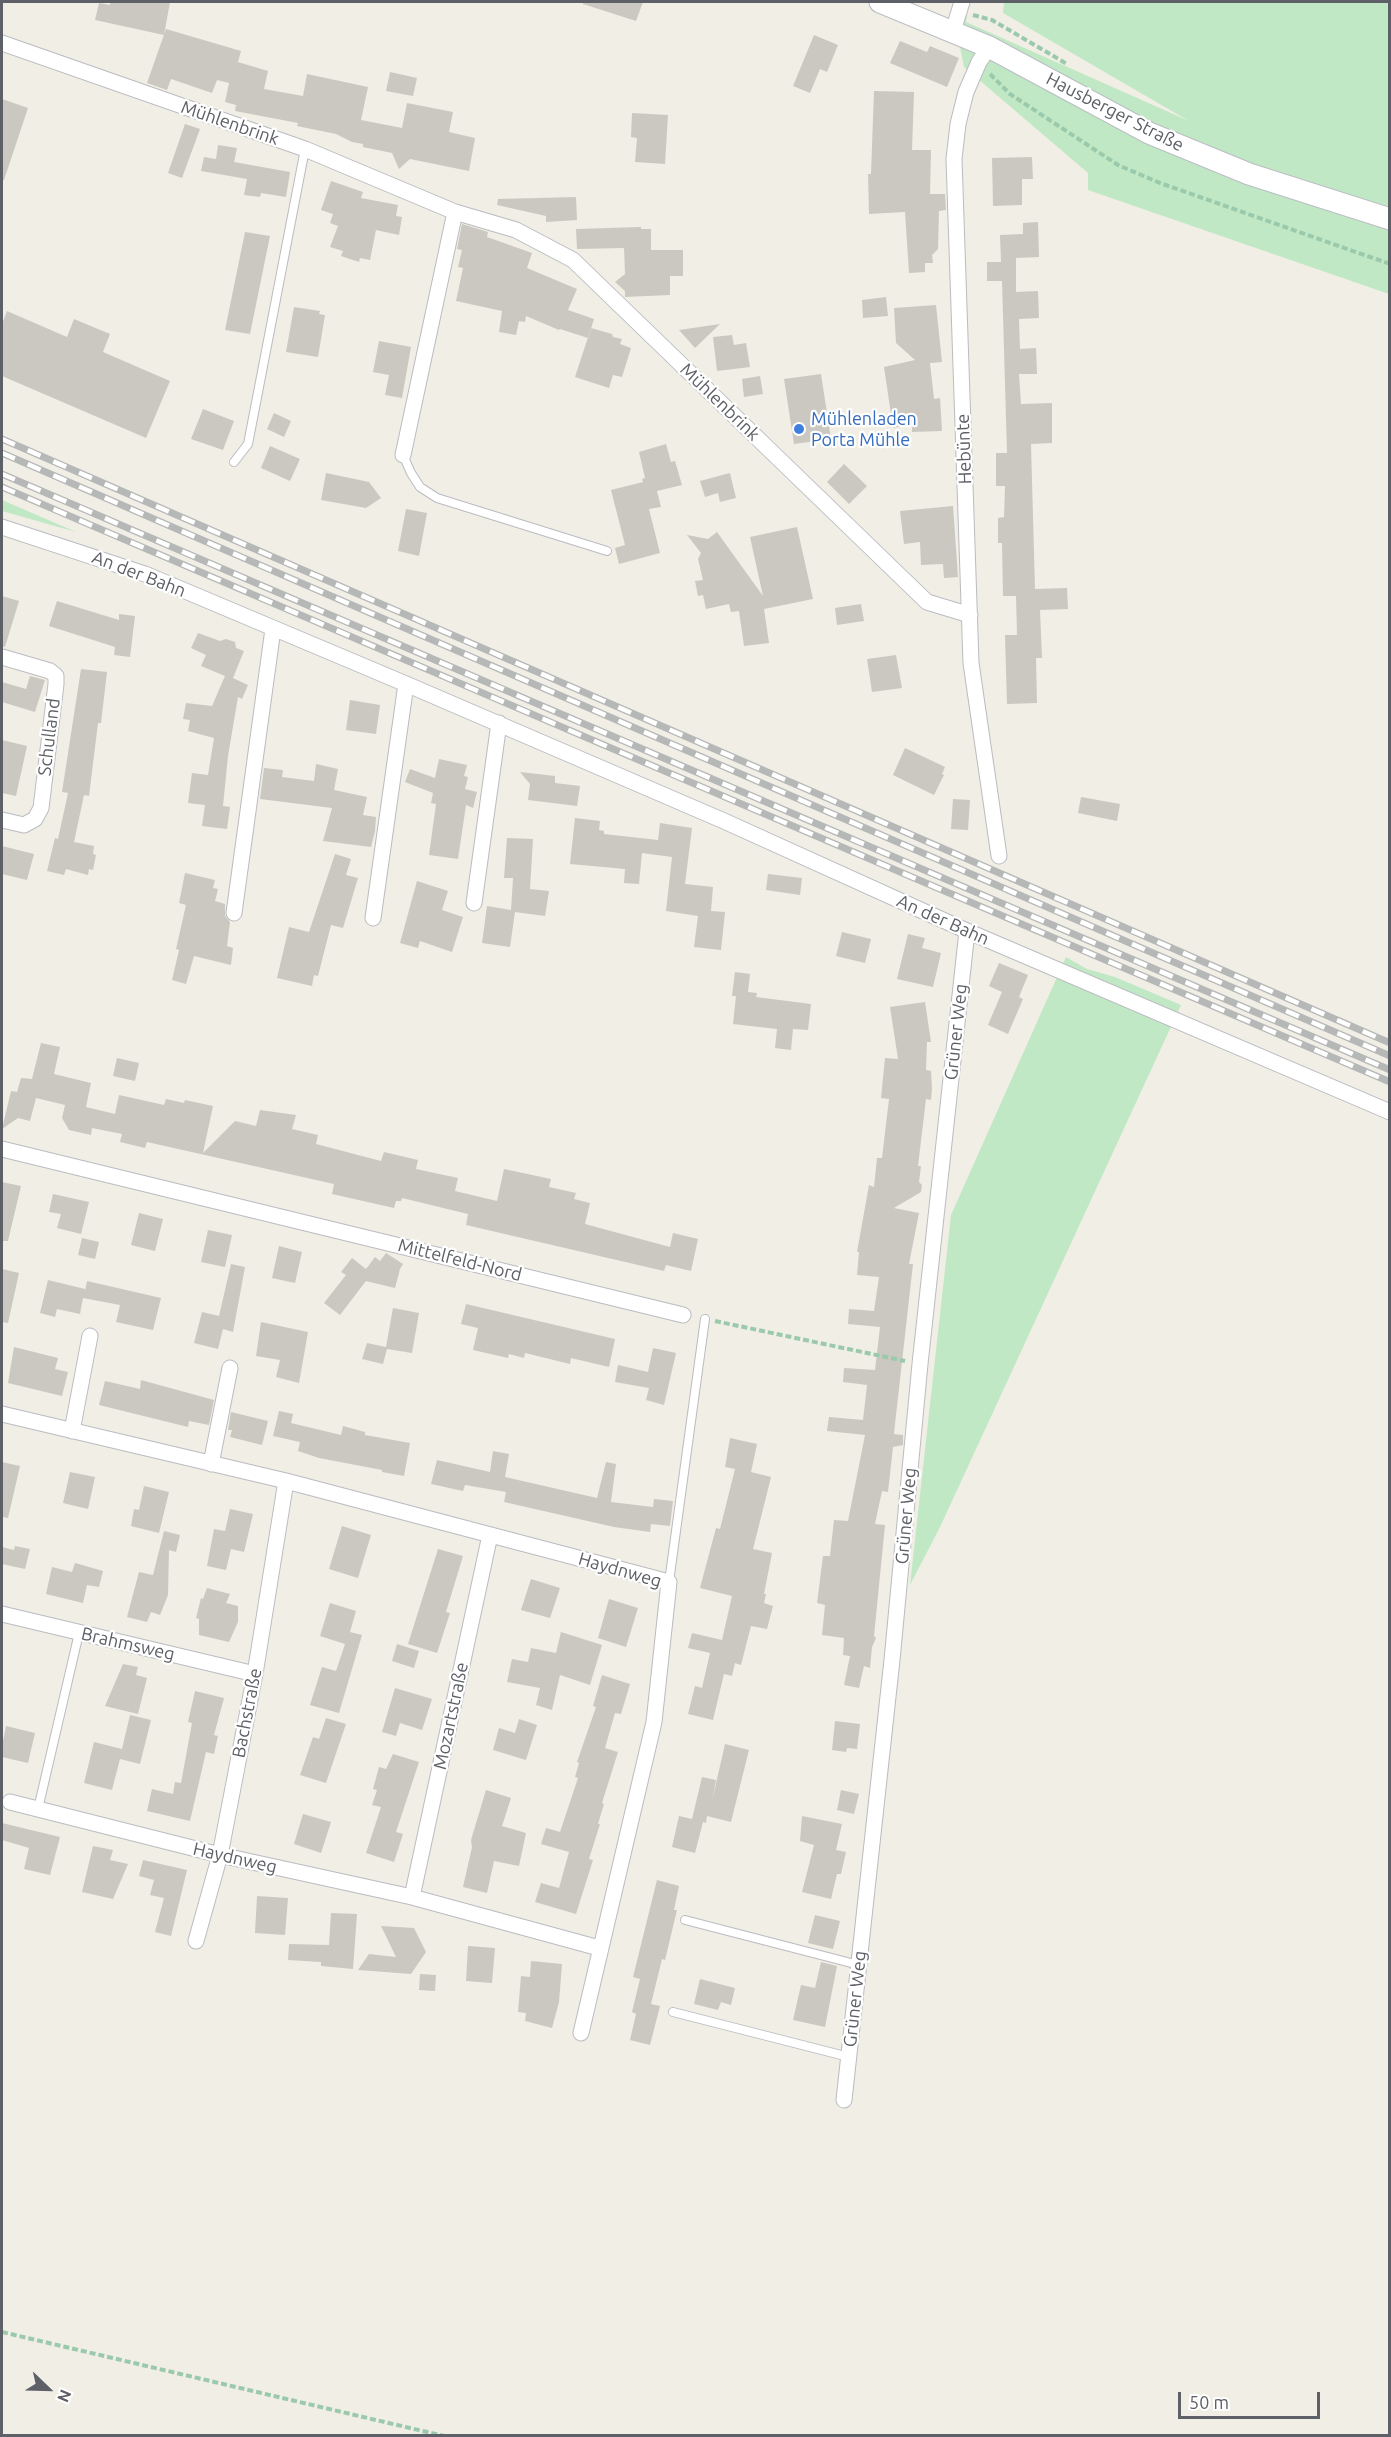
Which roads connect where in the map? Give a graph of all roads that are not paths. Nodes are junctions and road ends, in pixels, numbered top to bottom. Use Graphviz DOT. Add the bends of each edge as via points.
graph roads {
  1 [pos="880,2"];
  2 [pos="958,15"];
  3 [pos="2,44"];
  4 [pos="984,55"];
  5 [pos="305,149"];
  6 [pos="455,212"];
  7 [pos="1389,219"];
  8 [pos="403,455"];
  9 [pos="234,462"];
  10 [pos="2,527"];
  11 [pos="607,550"];
  12 [pos="970,615"];
  13 [pos="273,629"];
  14 [pos="2,657"];
  15 [pos="406,684"];
  16 [pos="499,723"];
  17 [pos="2,820"];
  18 [pos="999,856"];
  19 [pos="474,903"];
  20 [pos="234,913"];
  21 [pos="373,918"];
  22 [pos="967,931"];
  23 [pos="1389,1112"];
  24 [pos="2,1149"];
  25 [pos="684,1315"];
  26 [pos="705,1319"];
  27 [pos="90,1336"];
  28 [pos="230,1368"];
  29 [pos="2,1414"];
  30 [pos="72,1431"];
  31 [pos="212,1464"];
  32 [pos="286,1481"];
  33 [pos="490,1535"];
  34 [pos="669,1582"];
  35 [pos="2,1614"];
  36 [pos="79,1633"];
  37 [pos="255,1674"];
  38 [pos="10,1802"];
  39 [pos="38,1809"];
  40 [pos="220,1855"];
  41 [pos="412,1897"];
  42 [pos="685,1920"];
  43 [pos="196,1941"];
  44 [pos="599,1948"];
  45 [pos="859,1965"];
  46 [pos="672,2012"];
  47 [pos="580,2033"];
  48 [pos="849,2057"];
  49 [pos="844,2100"];
  1 -- 2 [label="main road, Hausberger Straße"];
  2 -- 4 [label="main road, Hausberger Straße"];
  3 -- 5 [label="street, Mühlenbrink"];
  4 -- 7 [label="main road, Hausberger Straße" via="1149,134 1249,174"];
  4 -- 12 [label="street, Hebünte" via="966,92 954,159"];
  5 -- 6 [label="street, Mühlenbrink"];
  5 -- 9 [label="lane" via="248,444"];
  6 -- 8 [label="street"];
  6 -- 12 [label="street, Mühlenbrink" via="516,230 573,260 927,602"];
  8 -- 11 [label="lane" via="420,487 437,498"];
  10 -- 13 [label="street, An der Bahn" via="145,574"];
  12 -- 18 [label="street, Hebünte" via="971,663"];
  13 -- 15 [label="street, An der Bahn"];
  13 -- 20 [label="street"];
  14 -- 17 [label="street, Schulland" via="56,676 40,808 35,819 24,825"];
  15 -- 16 [label="street, An der Bahn"];
  15 -- 21 [label="street"];
  16 -- 19 [label="street"];
  16 -- 22 [label="street, An der Bahn"];
  22 -- 23 [label="street, An der Bahn"];
  22 -- 45 [label="street, Grüner Weg"];
  24 -- 25 [label="street, Mittelfeld-Nord"];
  26 -- 34 [label="lane"];
  27 -- 30 [label="street"];
  28 -- 31 [label="street"];
  29 -- 30 [label="street, Haydnweg"];
  30 -- 31 [label="street, Haydnweg"];
  31 -- 32 [label="street, Haydnweg"];
  32 -- 33 [label="street, Haydnweg"];
  32 -- 37 [label="street, Bachstraße"];
  33 -- 34 [label="street, Haydnweg"];
  33 -- 41 [label="street, Mozartstraße"];
  34 -- 44 [label="street, Haydnweg" via="654,1722"];
  35 -- 36 [label="street, Brahmsweg"];
  36 -- 37 [label="street, Brahmsweg"];
  36 -- 39 [label="lane"];
  37 -- 40 [label="street, Bachstraße"];
  38 -- 39 [label="street, Haydnweg"];
  39 -- 40 [label="street, Haydnweg"];
  40 -- 41 [label="street, Haydnweg"];
  40 -- 43 [label="street, Bachstraße"];
  41 -- 44 [label="street, Haydnweg"];
  42 -- 45 [label="lane"];
  44 -- 47 [label="street, Haydnweg"];
  45 -- 48 [label="street, Grüner Weg"];
  46 -- 48 [label="lane"];
  48 -- 49 [label="street, Grüner Weg"];
}
